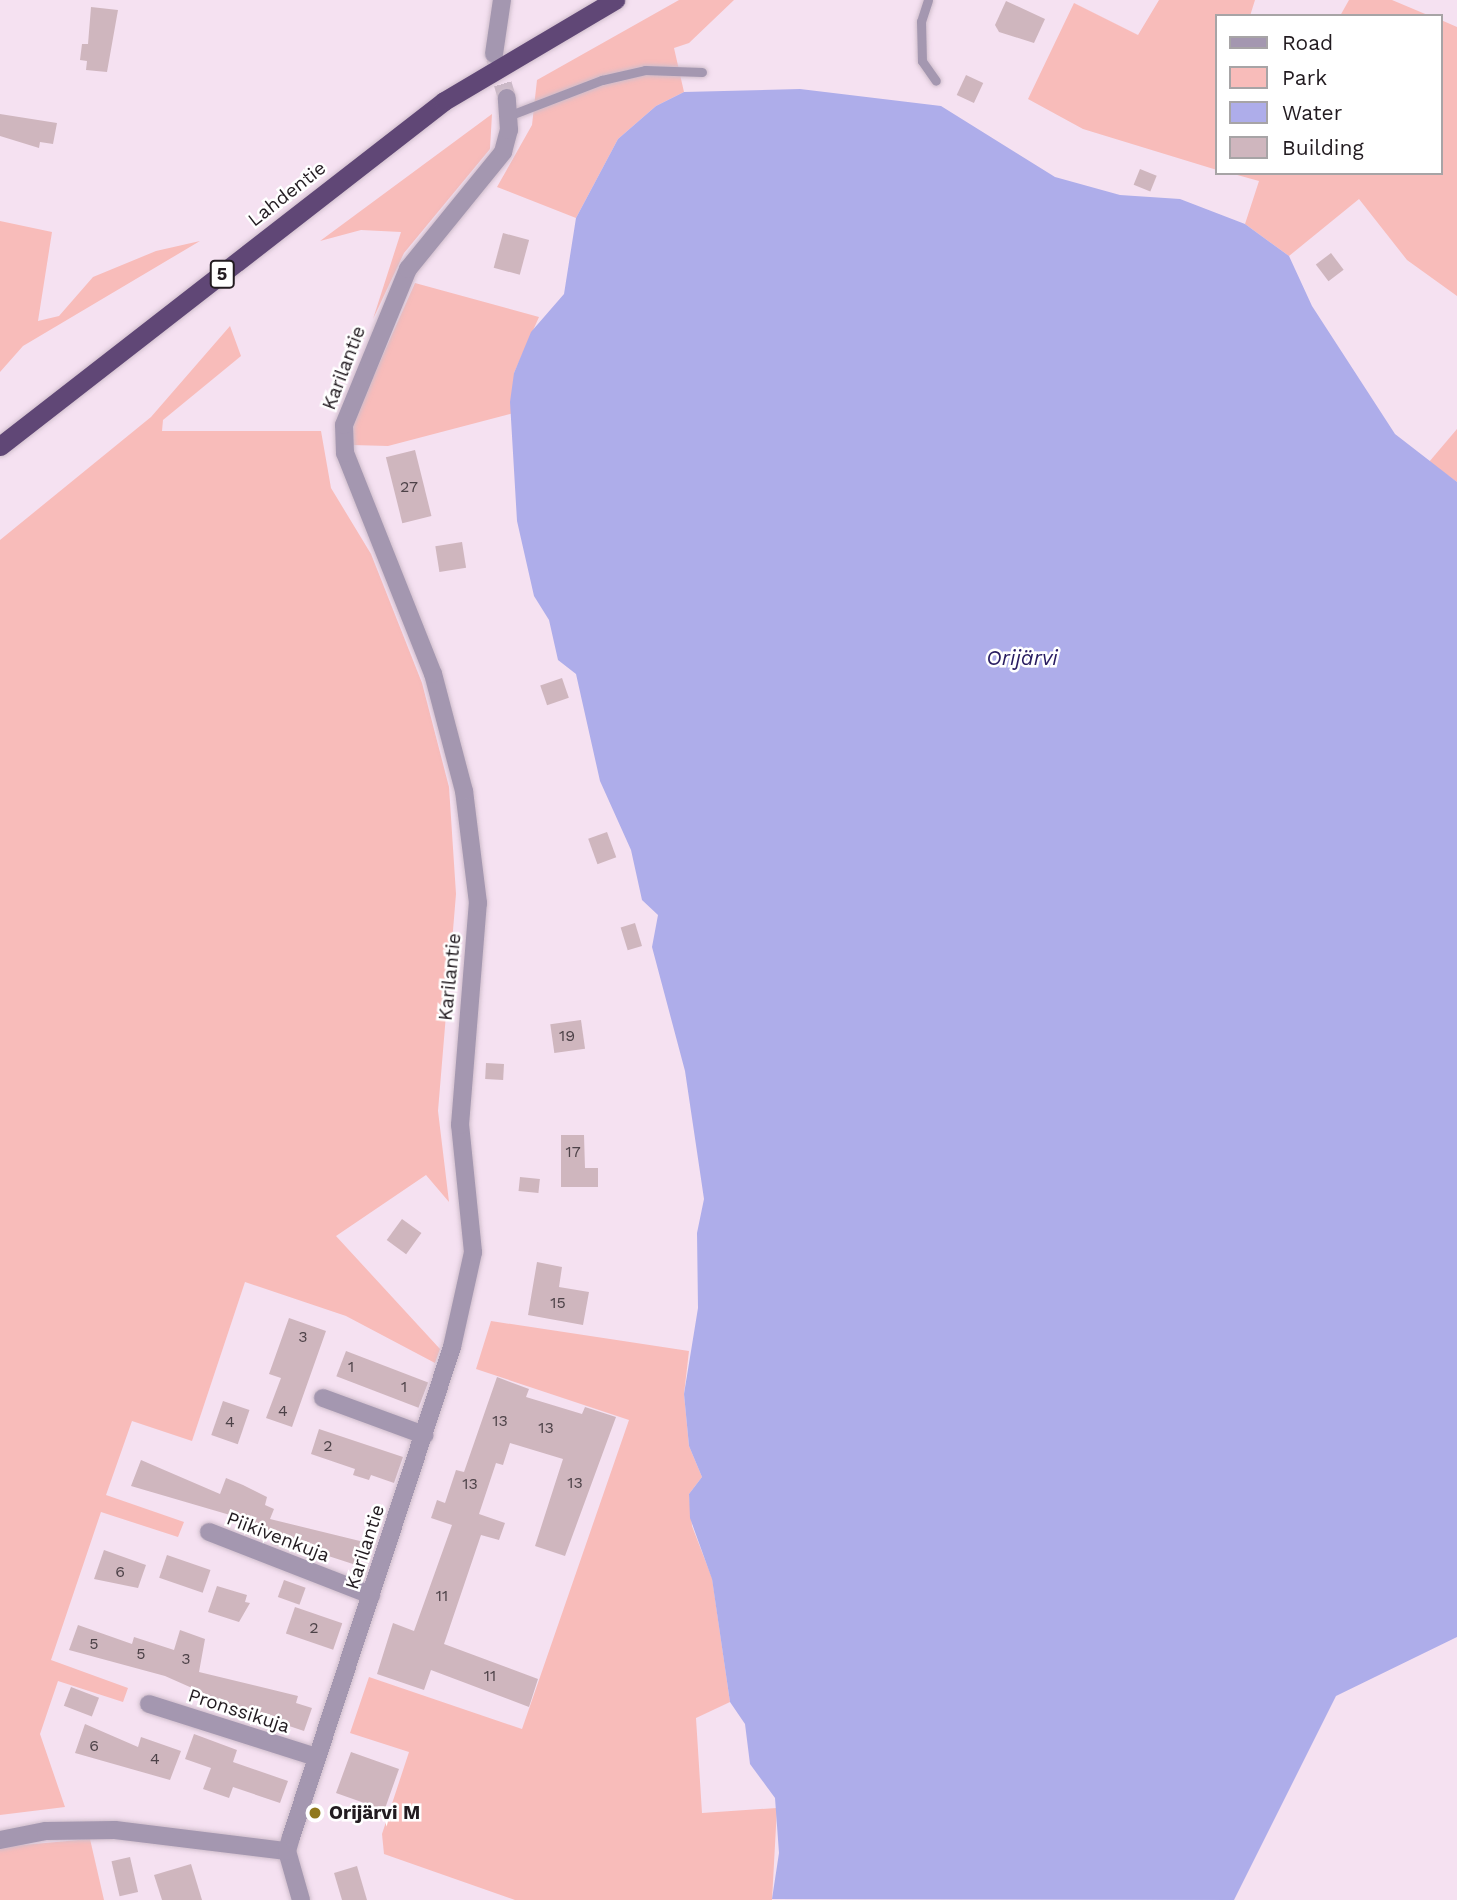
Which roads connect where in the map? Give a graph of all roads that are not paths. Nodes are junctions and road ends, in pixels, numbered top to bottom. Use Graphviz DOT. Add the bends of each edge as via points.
graph roads {
  1 [pos="502,0"];
  2 [pos="615,0"];
  3 [pos="928,0"];
  4 [pos="494,54"];
  5 [pos="702,72"];
  6 [pos="936,81"];
  7 [pos="508,107"];
  8 [pos="0,446"];
  9 [pos="323,1398"];
  10 [pos="424,1435"];
  11 [pos="209,1532"];
  12 [pos="371,1595"];
  13 [pos="149,1704"];
  14 [pos="316,1757"];
  15 [pos="0,1840"];
  16 [pos="287,1851"];
  17 [pos="300,1900"];
  1 -- 4 [label="street"];
  2 -- 8 [label="highway, Lahdentie / 5" via="444,101"];
  3 -- 6 [label="lane" via="922,61"];
  5 -- 7 [label="lane" via="645,70"];
  7 -- 10 [label="street, Karilantie" via="503,152 408,269 344,425 345,453 355,483 391,559 433,674 464,791 478,903 460,1125 474,1251 463,1309"];
  9 -- 10 [label="street"];
  10 -- 12 [label="street, Karilantie"];
  11 -- 12 [label="street, Piikivenkuja"];
  12 -- 14 [label="street, Karilantie"];
  13 -- 14 [label="street, Pronssikuja"];
  14 -- 16 [label="street, Karilantie"];
  15 -- 16 [label="street" via="46,1831 115,1830"];
  16 -- 17 [label="street"];
}
